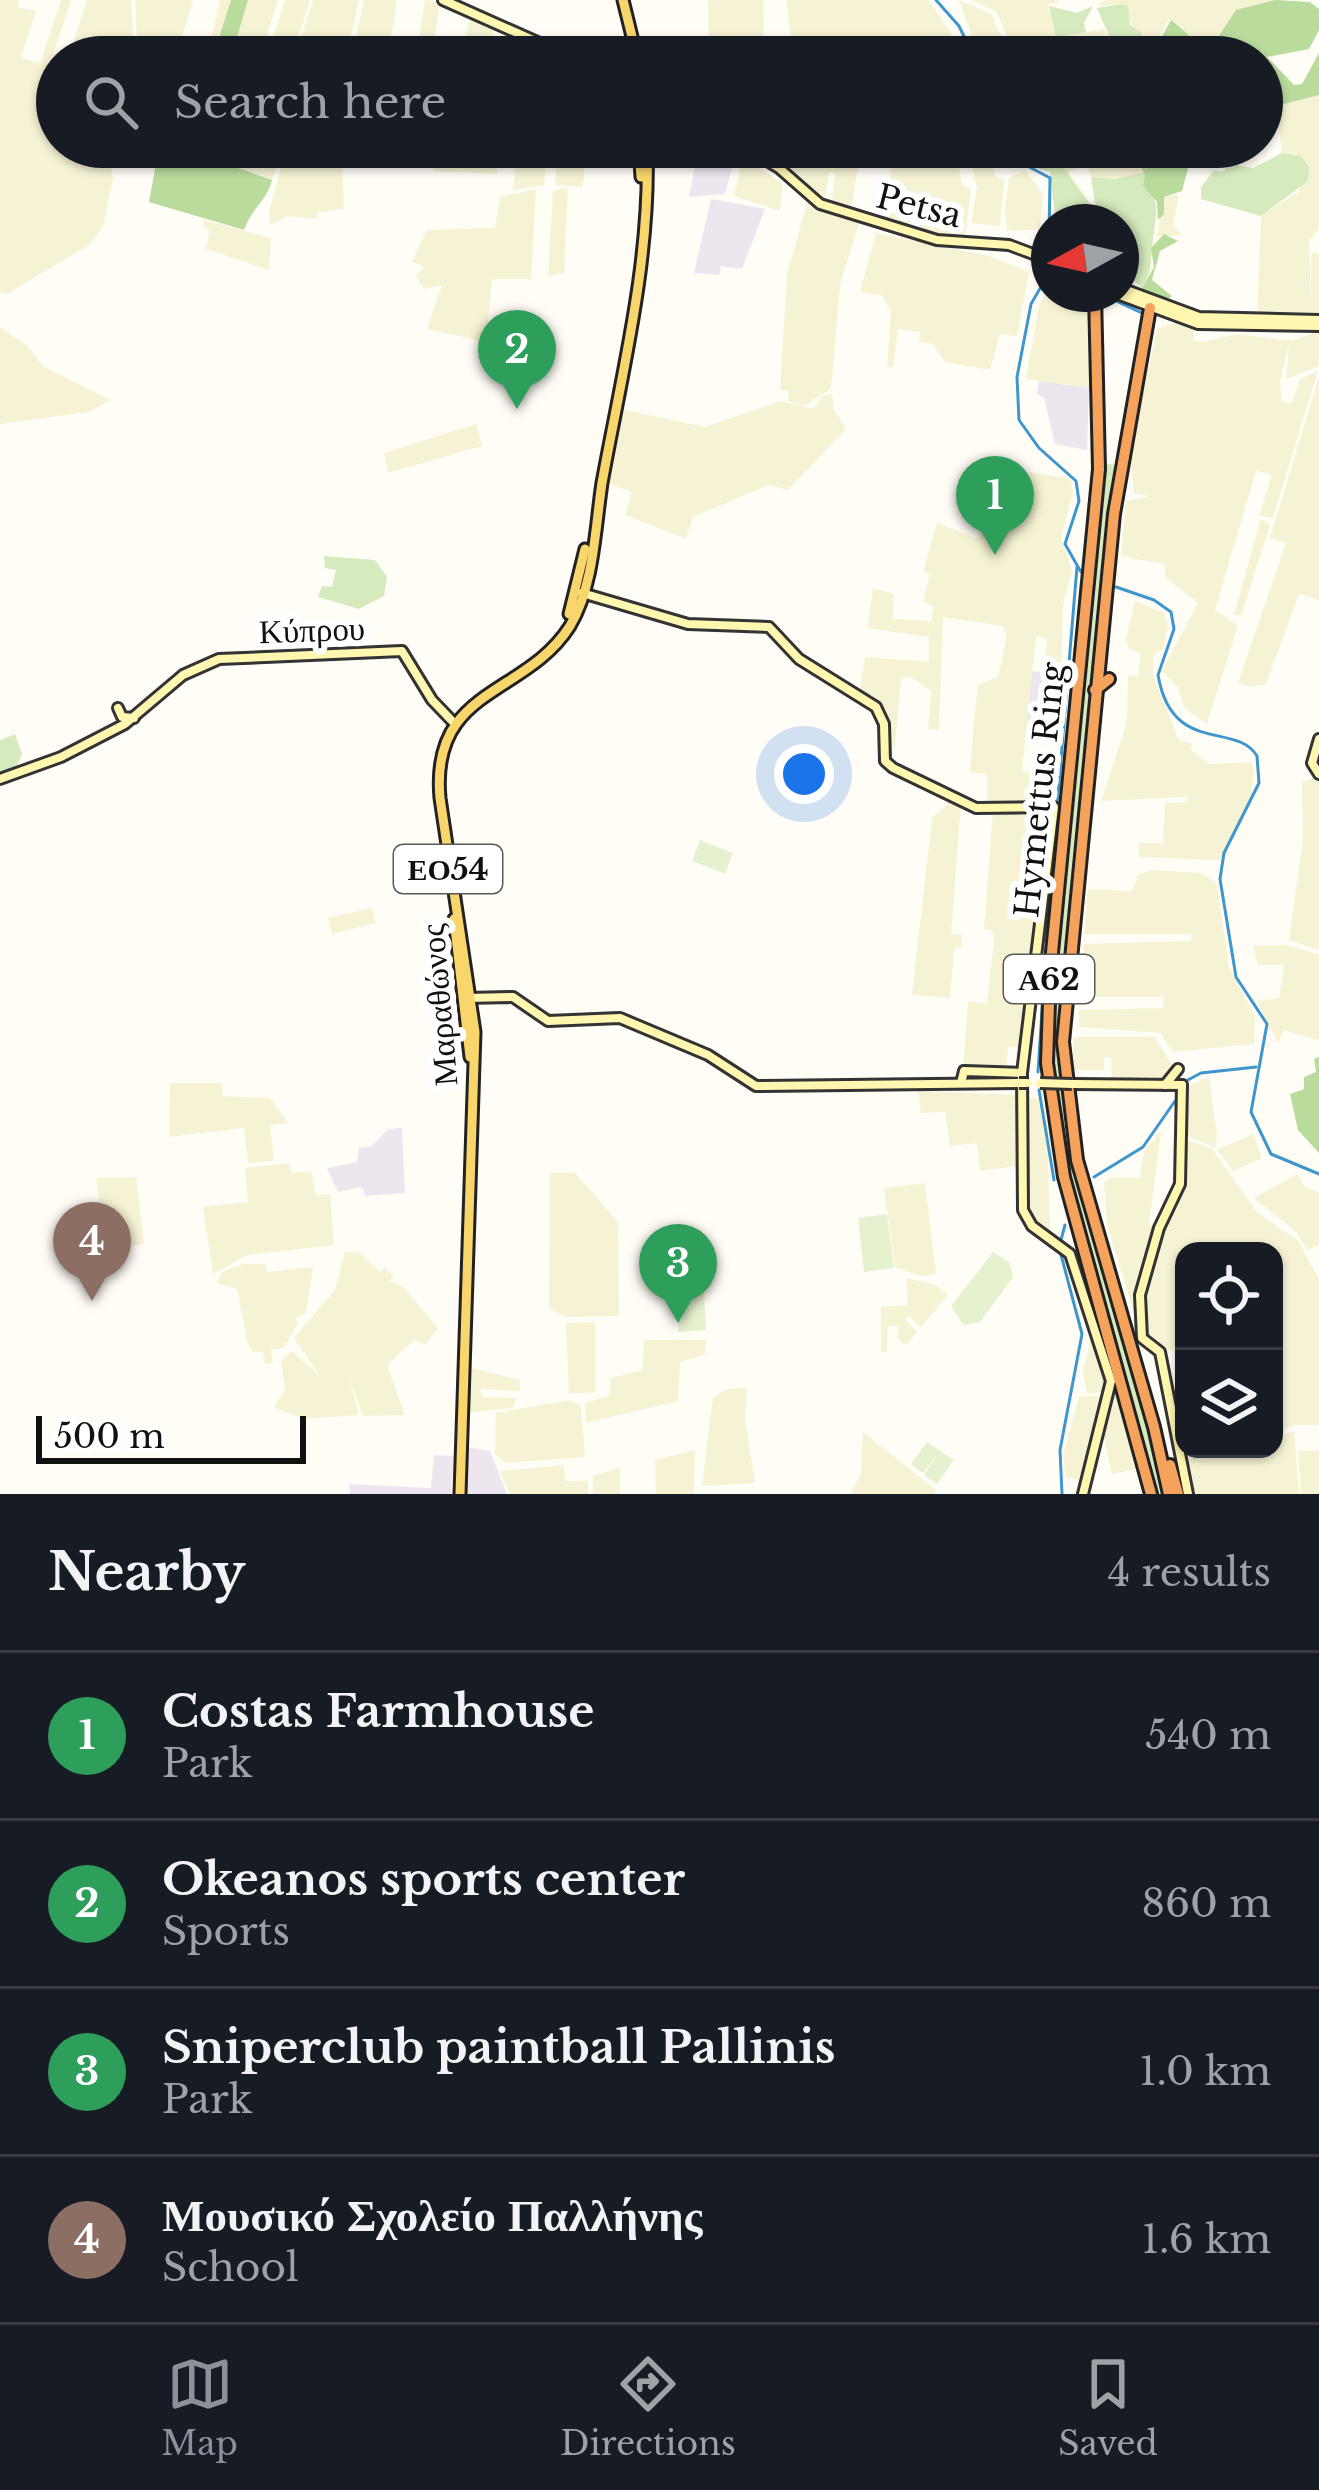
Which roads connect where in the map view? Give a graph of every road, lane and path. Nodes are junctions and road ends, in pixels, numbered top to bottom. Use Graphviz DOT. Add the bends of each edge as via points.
graph roads {
  1 [pos="443,0"];
  2 [pos="621,0"];
  3 [pos="524,36"];
  4 [pos="629,36"];
  5 [pos="643,168"];
  6 [pos="779,168"];
  7 [pos="1031,251"];
  8 [pos="1139,300"];
  9 [pos="1149,304"];
  10 [pos="1096,312"];
  11 [pos="1164,314"];
  12 [pos="1319,323"];
  13 [pos="1147,325"];
  14 [pos="580,594"];
  15 [pos="247,643"];
  16 [pos="248,656"];
  17 [pos="1109,679"];
  18 [pos="1095,691"];
  19 [pos="118,708"];
  20 [pos="135,718"];
  21 [pos="452,721"];
  22 [pos="1319,739"];
  23 [pos="1319,773"];
  24 [pos="0,781"];
  25 [pos="470,998"];
  26 [pos="1178,1069"];
  27 [pos="1023,1080"];
  28 [pos="1172,1085"];
  29 [pos="1145,1394"];
  30 [pos="458,1494"];
  31 [pos="1083,1494"];
  32 [pos="1151,1494"];
  33 [pos="1168,1494"];
  34 [pos="1178,1494"];
  35 [pos="1188,1494"];
  1 -- 3 [label="street"];
  2 -- 4 [label="main road"];
  5 -- 14 [label="main road" via="643,249"];
  6 -- 7 [label="street, Petsa" via="820,204 937,240"];
  8 -- 9 [label="street"];
  9 -- 11 [label="street"];
  9 -- 12 [label="street" via="1199,317"];
  9 -- 13 [label="highway, Hymettus Ring"];
  10 -- 32 [label="highway, Hymettus Ring / Α62" via="1100,456 1047,1063 1064,1177"];
  11 -- 12 [label="street" via="1208,325"];
  11 -- 13 [label="highway"];
  13 -- 18 [label="highway, Hymettus Ring / Α62" via="1116,494"];
  14 -- 21 [label="main road" via="549,644 478,692"];
  14 -- 27 [label="street" via="688,624 769,627 799,659 876,707 889,766 971,806 1054,807"];
  15 -- 16 [label="street"];
  16 -- 20 [label="street, Κύπρου" via="190,671"];
  16 -- 21 [label="street, Κύπρου" via="402,651"];
  17 -- 18 [label="highway"];
  18 -- 29 [label="highway, Hymettus Ring / Α62" via="1065,991 1065,1076 1077,1160"];
  19 -- 20 [label="street"];
  20 -- 24 [label="street, Κύπρου"];
  21 -- 24 [label="street, Κύπρου" via="400,655 226,662 185,679 130,726 41,771"];
  21 -- 25 [label="main road, Μαραθώνος / ΕΟ54" via="439,787"];
  21 -- 25 [label="main road, Μαραθώνος / ΕΟ54" via="436,756 434,787"];
  22 -- 23 [label="street" via="1312,763"];
  25 -- 27 [label="street" via="515,997 548,1021 620,1018 708,1055 756,1086"];
  25 -- 30 [label="main road, Μαραθώνος / ΕΟ54"];
  25 -- 30 [label="main road, Μαραθώνος / ΕΟ54" via="474,1309"];
  26 -- 28 [label="street"];
  27 -- 28 [label="street, bridge"];
  27 -- 31 [label="street" via="1024,1215 1070,1254 1112,1382"];
  28 -- 35 [label="street" via="1182,1097 1180,1184 1137,1312 1142,1338 1160,1352"];
  29 -- 33 [label="highway, Hymettus Ring / Α62"];
  29 -- 34 [label="highway"];
}
